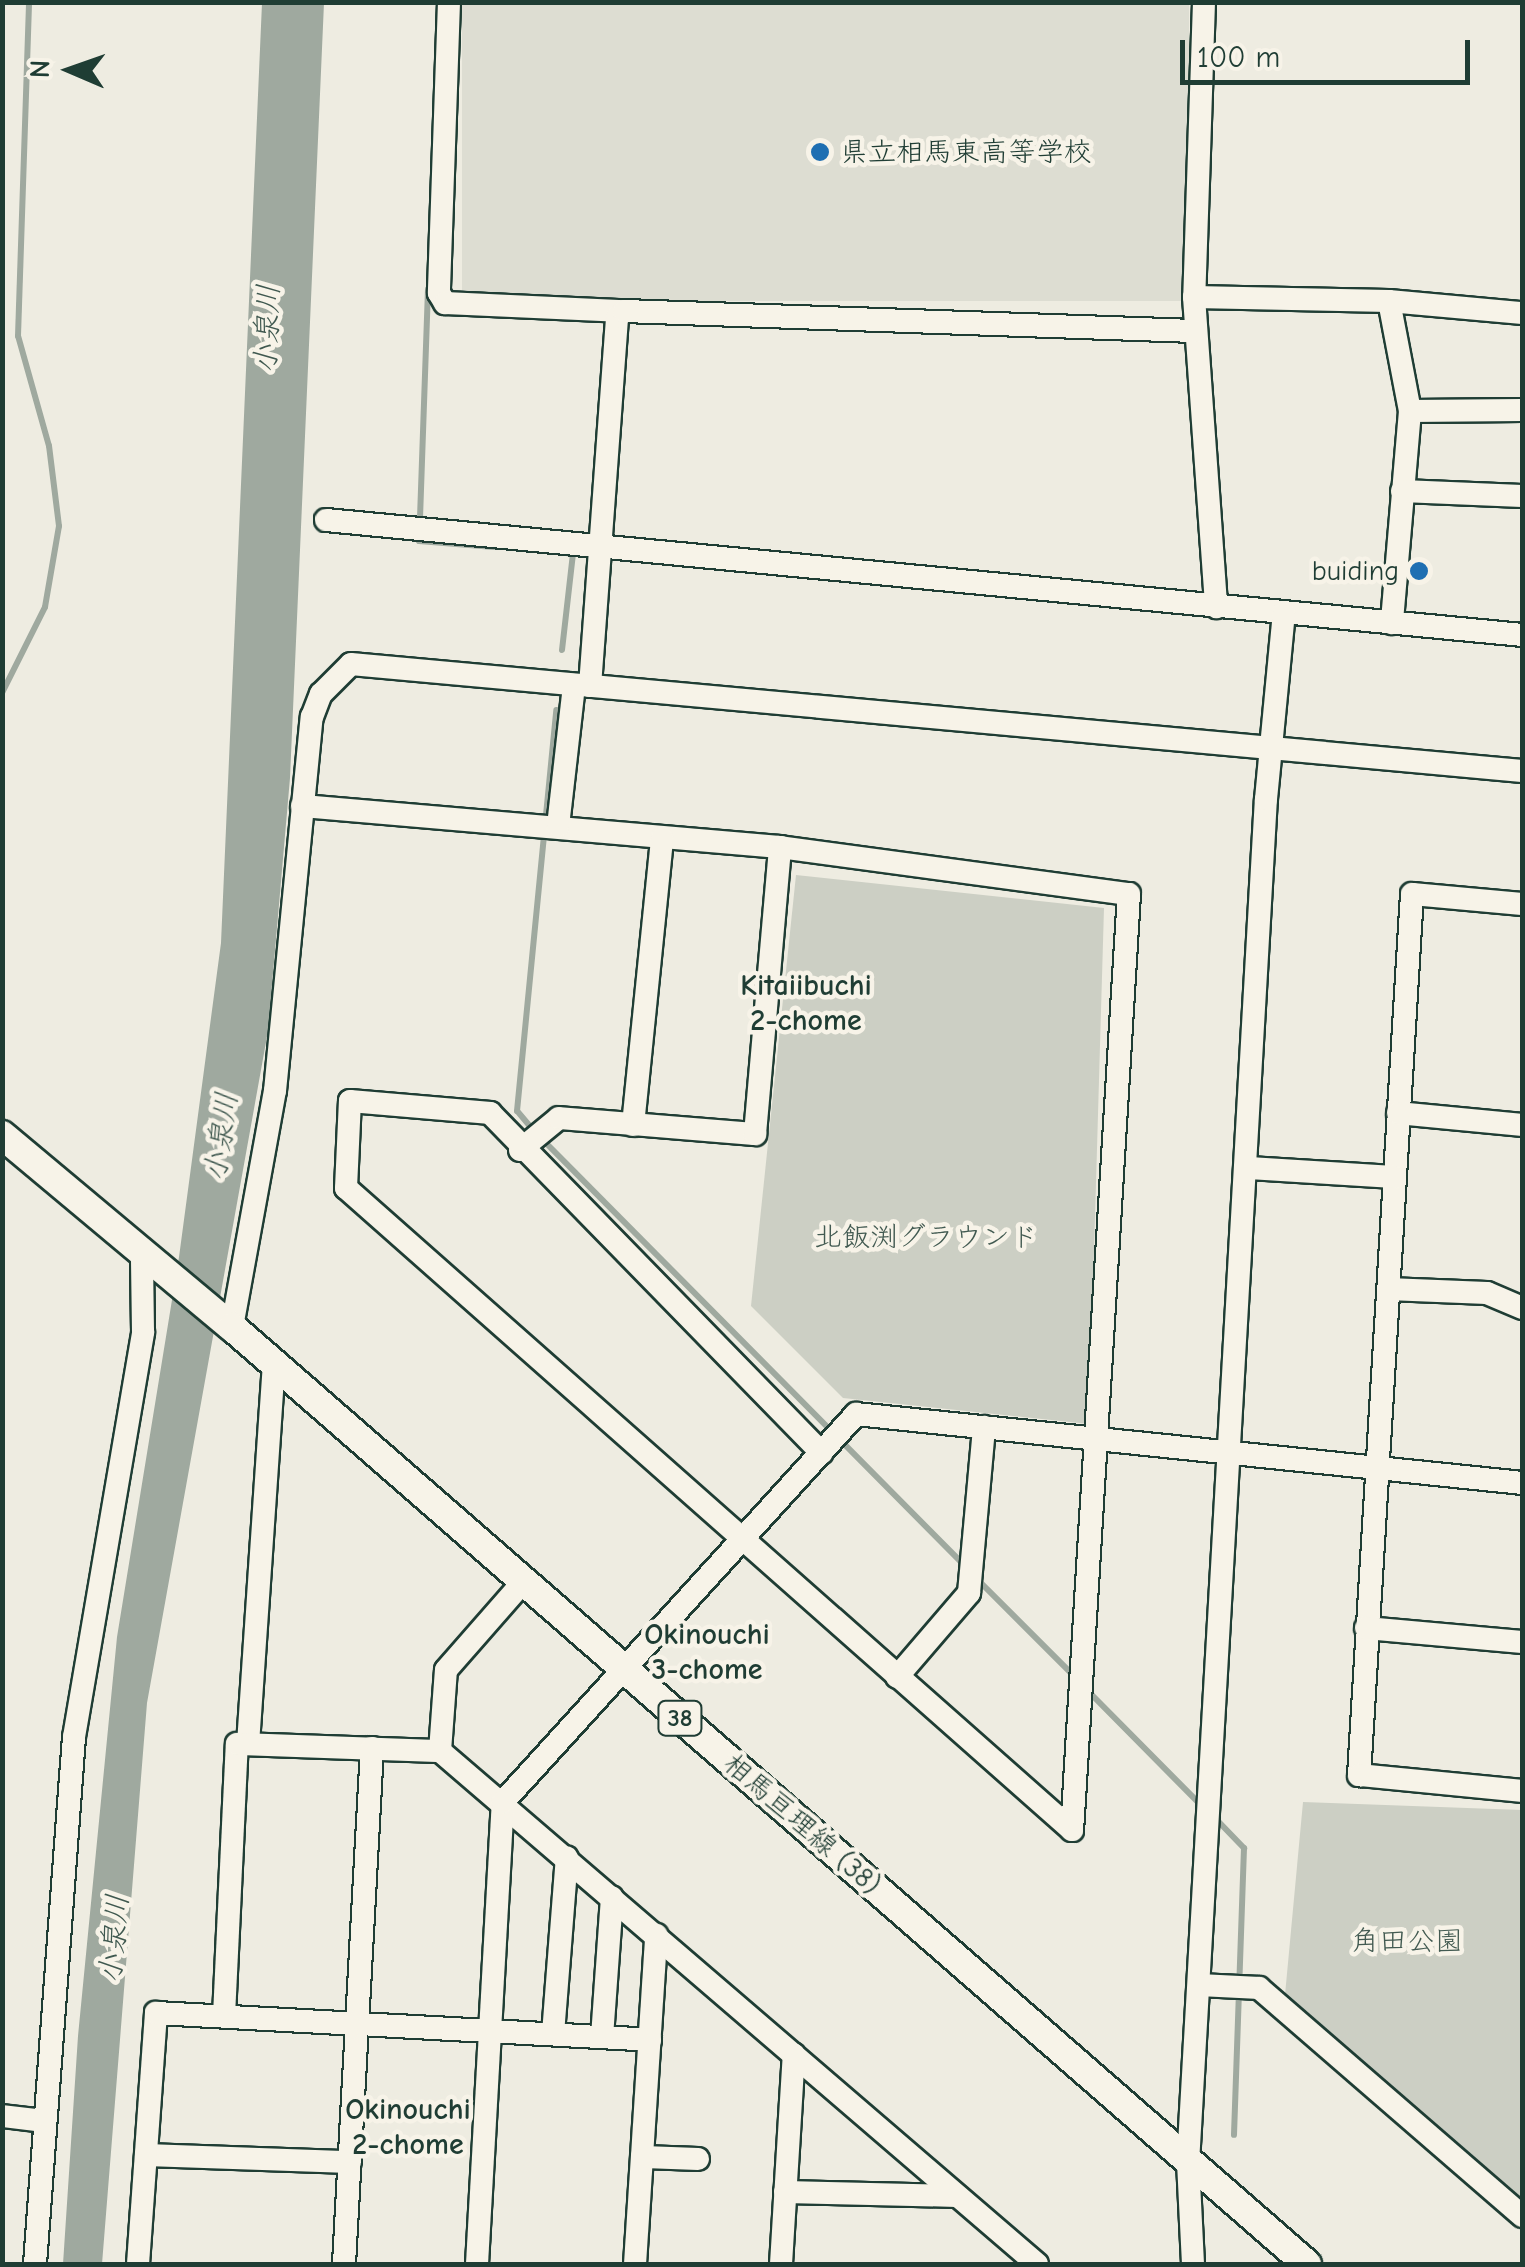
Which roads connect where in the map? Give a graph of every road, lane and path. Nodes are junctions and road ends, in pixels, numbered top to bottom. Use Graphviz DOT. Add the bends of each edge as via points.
graph roads {
  1 [pos="448,2"];
  2 [pos="1204,2"];
  3 [pos="1194,297"];
  4 [pos="1389,301"];
  5 [pos="624,312"];
  6 [pos="1522,313"];
  7 [pos="1195,332"];
  8 [pos="1522,410"];
  9 [pos="1410,411"];
  10 [pos="1402,491"];
  11 [pos="1522,496"];
  12 [pos="326,520"];
  13 [pos="603,545"];
  14 [pos="1216,607"];
  15 [pos="1284,613"];
  16 [pos="1392,623"];
  17 [pos="1522,635"];
  18 [pos="582,685"];
  19 [pos="1272,748"];
  20 [pos="1522,771"];
  21 [pos="302,806"];
  22 [pos="549,826"];
  23 [pos="662,838"];
  24 [pos="780,847"];
  25 [pos="1522,904"];
  26 [pos="1398,1113"];
  27 [pos="633,1125"];
  28 [pos="1522,1125"];
  29 [pos="2,1135"];
  30 [pos="524,1148"];
  31 [pos="1248,1168"];
  32 [pos="1396,1177"];
  33 [pos="150,1264"];
  34 [pos="1388,1289"];
  35 [pos="1522,1308"];
  36 [pos="228,1324"];
  37 [pos="274,1364"];
  38 [pos="984,1427"];
  39 [pos="1098,1438"];
  40 [pos="831,1443"];
  41 [pos="1230,1449"];
  42 [pos="1378,1466"];
  43 [pos="1522,1483"];
  44 [pos="742,1541"];
  45 [pos="523,1582"];
  46 [pos="1366,1628"];
  47 [pos="1522,1642"];
  48 [pos="624,1669"];
  49 [pos="897,1677"];
  50 [pos="248,1744"];
  51 [pos="372,1748"];
  52 [pos="440,1751"];
  53 [pos="1522,1790"];
  54 [pos="502,1802"];
  55 [pos="567,1858"];
  56 [pos="612,1897"];
  57 [pos="656,1935"];
  58 [pos="1200,1985"];
  59 [pos="224,2016"];
  60 [pos="359,2024"];
  61 [pos="490,2031"];
  62 [pos="553,2034"];
  63 [pos="602,2037"];
  64 [pos="650,2040"];
  65 [pos="794,2054"];
  66 [pos="2,2116"];
  67 [pos="44,2121"];
  68 [pos="146,2154"];
  69 [pos="642,2157"];
  70 [pos="698,2159"];
  71 [pos="350,2162"];
  72 [pos="1188,2163"];
  73 [pos="786,2192"];
  74 [pos="958,2196"];
  75 [pos="1522,2216"];
  76 [pos="35,2264"];
  77 [pos="138,2264"];
  78 [pos="344,2264"];
  79 [pos="477,2264"];
  80 [pos="635,2264"];
  81 [pos="781,2264"];
  82 [pos="1036,2264"];
  83 [pos="1193,2264"];
  84 [pos="1307,2264"];
  1 -- 5 [label="street" via="439,293 445,304"];
  2 -- 3 [label="street"];
  3 -- 4 [label="street"];
  3 -- 7 [label="street"];
  4 -- 6 [label="street"];
  4 -- 9 [label="street"];
  5 -- 7 [label="street"];
  5 -- 13 [label="street" via="617,317"];
  7 -- 14 [label="street"];
  8 -- 9 [label="street"];
  9 -- 10 [label="street"];
  10 -- 11 [label="street"];
  10 -- 16 [label="street"];
  12 -- 13 [label="street"];
  13 -- 14 [label="street"];
  13 -- 18 [label="street"];
  14 -- 15 [label="street"];
  15 -- 16 [label="street"];
  15 -- 19 [label="street"];
  16 -- 17 [label="street"];
  18 -- 19 [label="street"];
  18 -- 21 [label="street" via="351,664 321,694 312,718"];
  18 -- 22 [label="street"];
  19 -- 20 [label="street"];
  19 -- 31 [label="street"];
  21 -- 22 [label="street"];
  21 -- 36 [label="street" via="275,1091"];
  22 -- 23 [label="street"];
  23 -- 24 [label="street"];
  23 -- 27 [label="street"];
  24 -- 27 [label="street" via="755,1134"];
  24 -- 39 [label="street" via="1129,894"];
  25 -- 26 [label="street" via="1412,894"];
  26 -- 28 [label="street"];
  26 -- 32 [label="street"];
  27 -- 30 [label="street" via="560,1118"];
  29 -- 33 [label="main road, 38"];
  30 -- 40 [label="street"];
  30 -- 44 [label="street" via="490,1112 350,1101 346,1188"];
  31 -- 32 [label="street"];
  31 -- 41 [label="street"];
  32 -- 34 [label="street"];
  33 -- 36 [label="main road, 相馬亘理線 (38) / 38"];
  33 -- 67 [label="street" via="74,1737"];
  34 -- 35 [label="street" via="1488,1292"];
  34 -- 42 [label="street"];
  36 -- 37 [label="main road, 相馬亘理線 (38) / 38"];
  37 -- 45 [label="main road, 相馬亘理線 (38) / 38"];
  37 -- 50 [label="street"];
  38 -- 39 [label="street"];
  38 -- 40 [label="street" via="856,1414"];
  38 -- 49 [label="street" via="968,1593"];
  39 -- 41 [label="street"];
  39 -- 49 [label="street" via="1072,1830"];
  40 -- 44 [label="street"];
  41 -- 42 [label="street"];
  41 -- 58 [label="street"];
  42 -- 43 [label="street"];
  42 -- 46 [label="street"];
  44 -- 48 [label="street"];
  44 -- 49 [label="street"];
  45 -- 48 [label="main road, 相馬亘理線 (38) / 38"];
  45 -- 52 [label="street" via="446,1670"];
  46 -- 47 [label="street"];
  46 -- 53 [label="street" via="1358,1776"];
  48 -- 54 [label="street"];
  48 -- 72 [label="main road, 相馬亘理線 (38) / 38"];
  50 -- 51 [label="street"];
  50 -- 59 [label="street" via="237,1744"];
  51 -- 52 [label="street"];
  51 -- 60 [label="street"];
  52 -- 54 [label="street"];
  54 -- 55 [label="street"];
  54 -- 61 [label="street"];
  55 -- 56 [label="street"];
  55 -- 62 [label="street"];
  56 -- 57 [label="street"];
  56 -- 63 [label="street"];
  57 -- 64 [label="street"];
  57 -- 65 [label="street"];
  58 -- 72 [label="street"];
  58 -- 75 [label="street" via="1259,1988"];
  59 -- 60 [label="street"];
  59 -- 68 [label="street" via="156,2012"];
  60 -- 61 [label="street"];
  60 -- 71 [label="street"];
  61 -- 62 [label="street"];
  61 -- 79 [label="street"];
  62 -- 63 [label="street"];
  63 -- 64 [label="street"];
  64 -- 69 [label="street"];
  65 -- 73 [label="street"];
  65 -- 74 [label="street"];
  66 -- 67 [label="street"];
  67 -- 76 [label="street"];
  68 -- 71 [label="street"];
  68 -- 77 [label="street"];
  69 -- 70 [label="street"];
  69 -- 80 [label="street"];
  71 -- 78 [label="street"];
  72 -- 83 [label="street"];
  72 -- 84 [label="main road, 相馬亘理線 (38) / 38"];
  73 -- 74 [label="street"];
  73 -- 81 [label="street"];
  74 -- 82 [label="street"];
}
